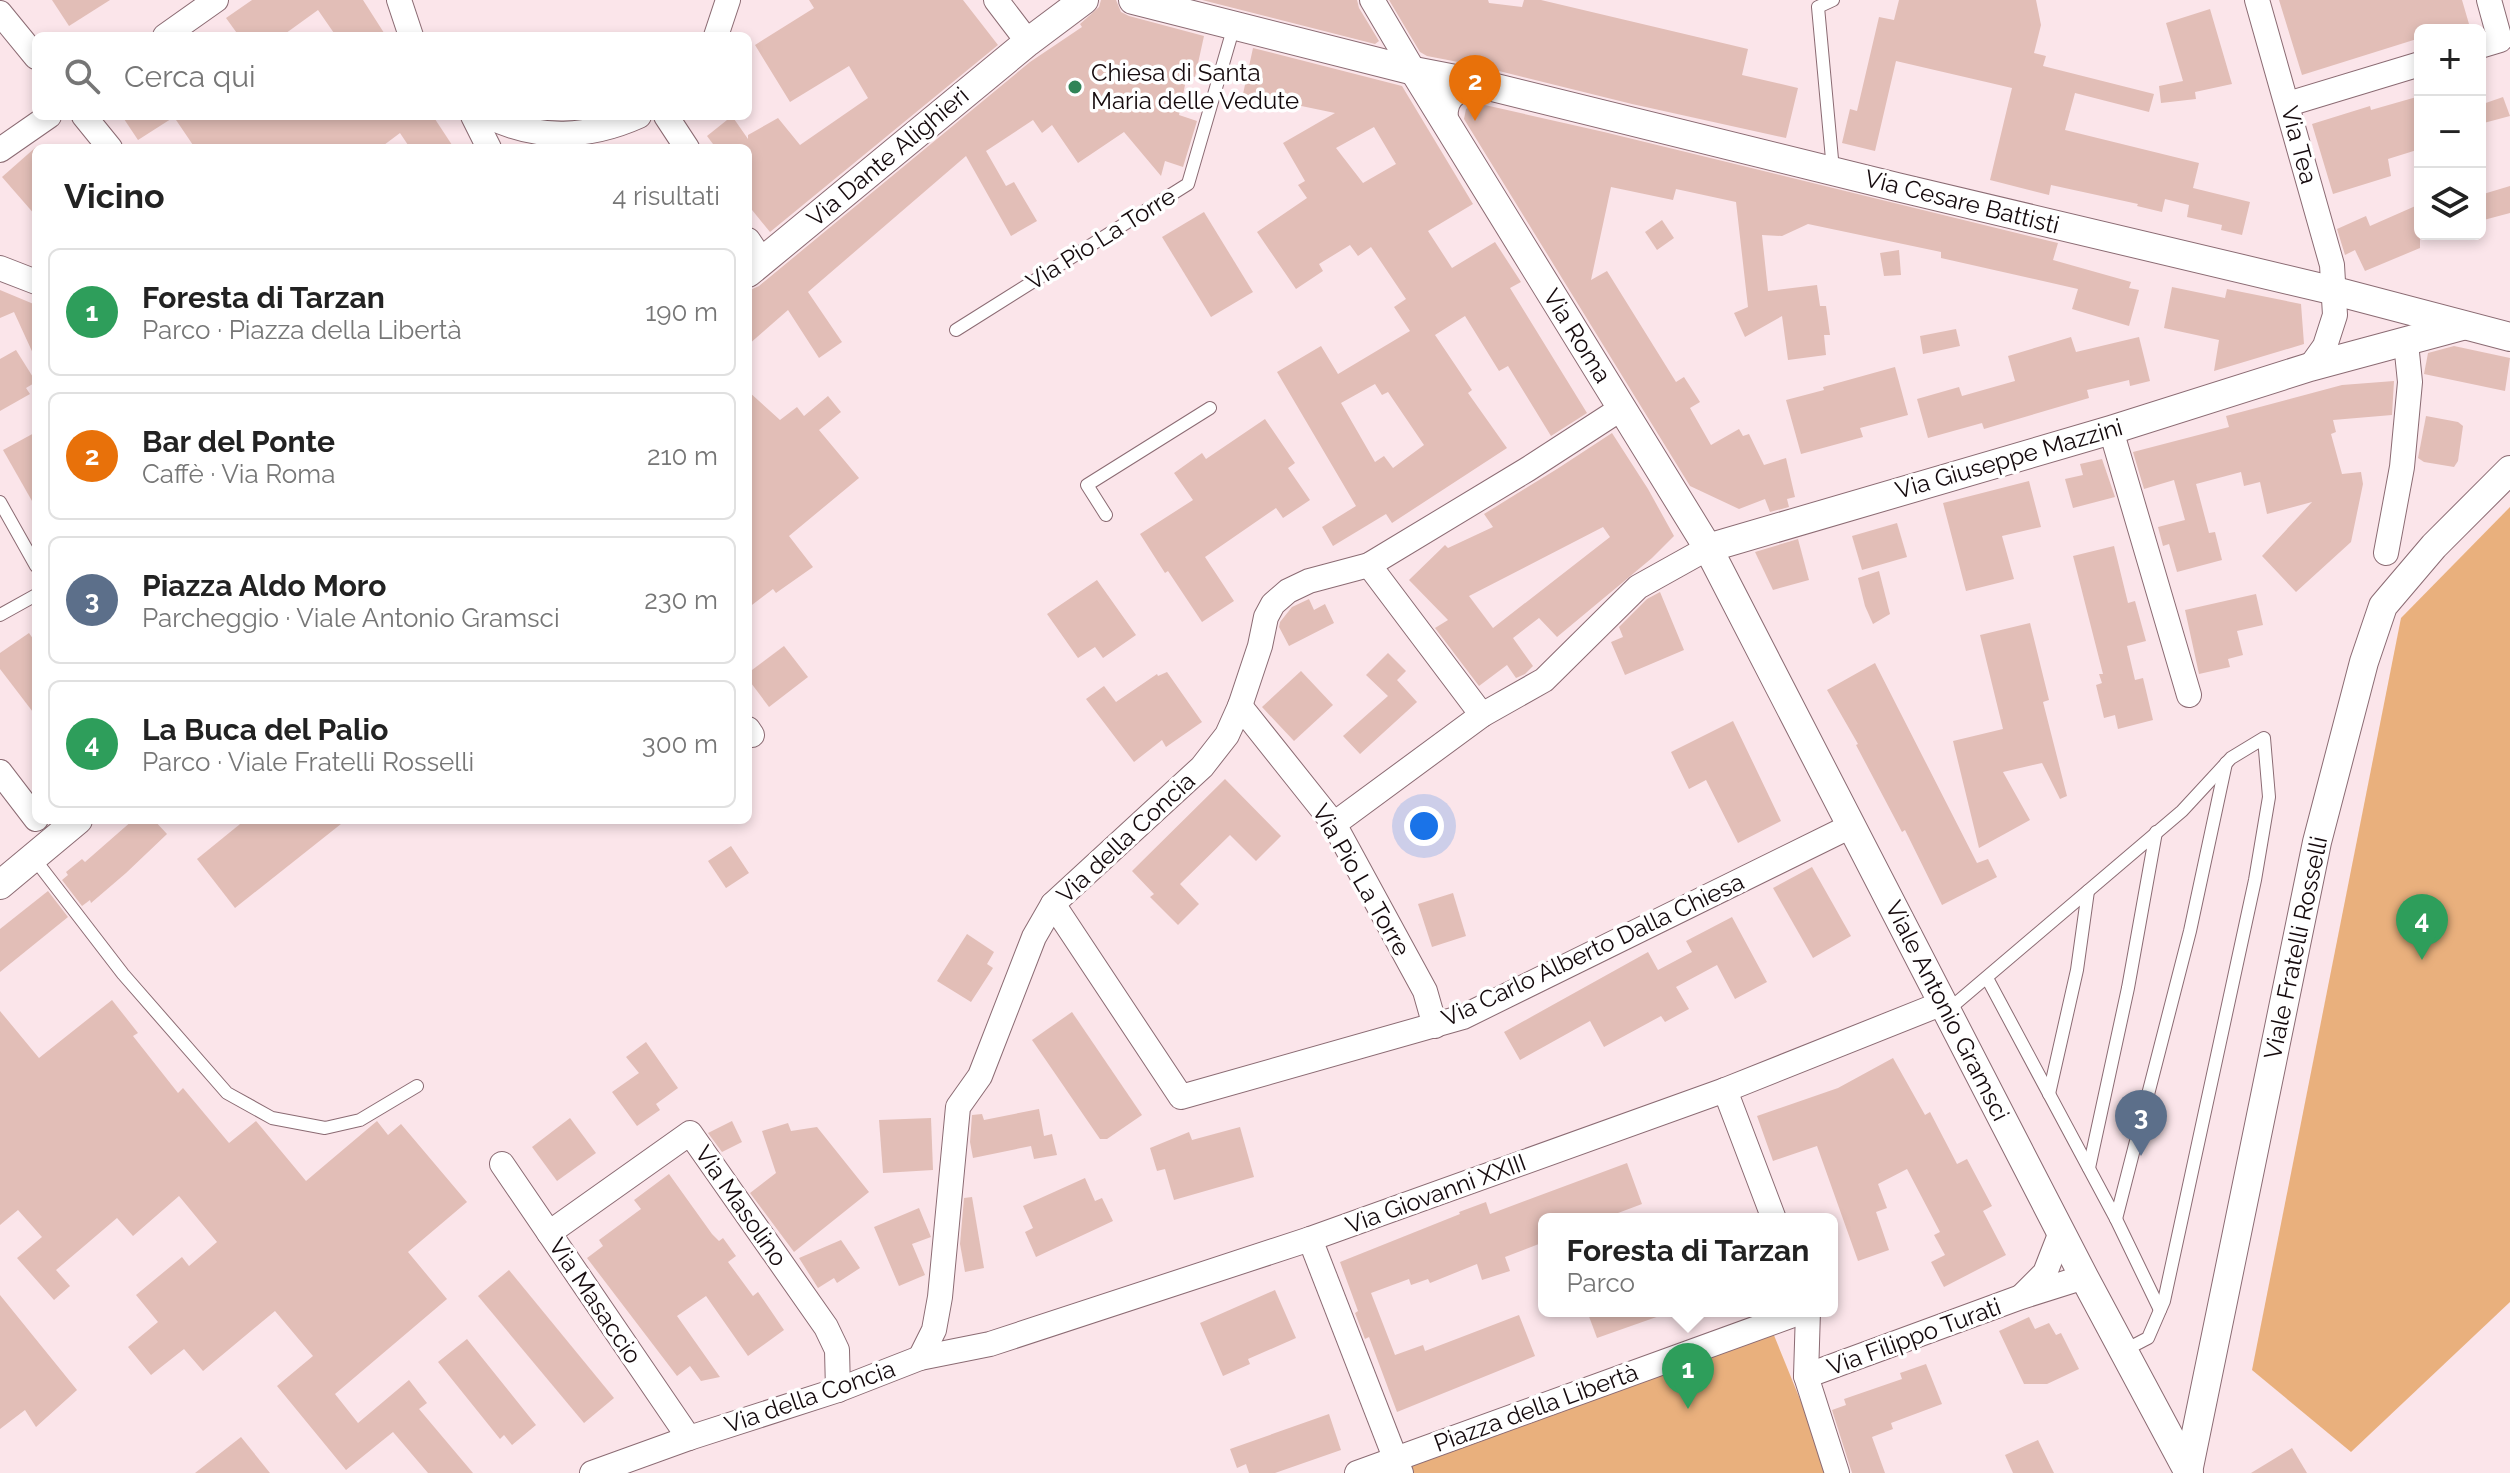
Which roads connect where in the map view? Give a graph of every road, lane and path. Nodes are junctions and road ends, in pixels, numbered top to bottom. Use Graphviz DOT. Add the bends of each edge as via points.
graph roads {
  1 [pos="216,0"];
  2 [pos="728,0"];
  3 [pos="996,0"];
  4 [pos="1084,0"];
  5 [pos="1133,0"];
  6 [pos="1372,0"];
  7 [pos="1833,0"];
  8 [pos="2257,0"];
  9 [pos="2489,0"];
  10 [pos="398,4"];
  11 [pos="0,13"];
  12 [pos="1234,26"];
  13 [pos="171,32"];
  14 [pos="409,32"];
  15 [pos="717,32"];
  16 [pos="1028,42"];
  17 [pos="2486,44"];
  18 [pos="32,52"];
  19 [pos="2414,66"];
  20 [pos="1414,71"];
  21 [pos="1476,83"];
  22 [pos="2288,104"];
  23 [pos="43,120"];
  24 [pos="87,120"];
  25 [pos="475,120"];
  26 [pos="497,120"];
  27 [pos="629,120"];
  28 [pos="635,120"];
  29 [pos="669,120"];
  30 [pos="1446,124"];
  31 [pos="107,144"];
  32 [pos="487,144"];
  33 [pos="601,144"];
  34 [pos="684,144"];
  35 [pos="0,150"];
  36 [pos="1833,170"];
  37 [pos="753,258"];
  38 [pos="0,268"];
  39 [pos="32,280"];
  40 [pos="2335,291"];
  41 [pos="2463,326"];
  42 [pos="956,330"];
  43 [pos="2510,337"];
  44 [pos="2406,343"];
  45 [pos="2310,367"];
  46 [pos="1210,408"];
  47 [pos="1622,408"];
  48 [pos="2111,430"];
  49 [pos="2509,472"];
  50 [pos="0,502"];
  51 [pos="1106,515"];
  52 [pos="1708,548"];
  53 [pos="2386,553"];
  54 [pos="32,559"];
  55 [pos="1369,565"];
  56 [pos="32,597"];
  57 [pos="0,615"];
  58 [pos="2189,695"];
  59 [pos="1240,706"];
  60 [pos="1482,715"];
  61 [pos="2226,763"];
  62 [pos="0,772"];
  63 [pos="32,822"];
  64 [pos="67,824"];
  65 [pos="1334,824"];
  66 [pos="1851,826"];
  67 [pos="2156,832"];
  68 [pos="40,834"];
  69 [pos="0,885"];
  70 [pos="2088,891"];
  71 [pos="1053,904"];
  72 [pos="1987,978"];
  73 [pos="1945,1007"];
  74 [pos="1435,1026"];
  75 [pos="417,1086"];
  76 [pos="1725,1090"];
  77 [pos="2049,1094"];
  78 [pos="502,1164"];
  79 [pos="2089,1168"];
  80 [pos="1772,1213"];
  81 [pos="2116,1219"];
  82 [pos="2061,1232"];
  83 [pos="549,1233"];
  84 [pos="1310,1239"];
  85 [pos="2084,1277"];
  86 [pos="2021,1297"];
  87 [pos="2160,1310"];
  88 [pos="1790,1317"];
  89 [pos="1806,1317"];
  90 [pos="2123,1351"];
  91 [pos="920,1358"];
  92 [pos="1806,1376"];
  93 [pos="838,1390"];
  94 [pos="689,1438"];
  95 [pos="1398,1466"];
  96 [pos="592,1473"];
  97 [pos="1357,1473"];
  98 [pos="1837,1473"];
  99 [pos="2188,1473"];
  1 -- 13 [label="street"];
  2 -- 15 [label="street"];
  3 -- 16 [label="street"];
  4 -- 16 [label="street, Via Dante Alighieri"];
  5 -- 12 [label="street, Via Cesare Battisti"];
  6 -- 20 [label="street"];
  7 -- 36 [label="lane" via="1818,7"];
  8 -- 22 [label="street, Via Tea"];
  9 -- 17 [label="street" via="2500,40"];
  10 -- 14 [label="street"];
  11 -- 18 [label="street"];
  12 -- 20 [label="street, Via Cesare Battisti"];
  12 -- 42 [label="lane, Via Pio La Torre" via="1188,184"];
  16 -- 37 [label="street, Via Dante Alighieri"];
  19 -- 22 [label="street"];
  20 -- 21 [label="street, Via Cesare Battisti"];
  20 -- 30 [label="street, Via Roma"];
  21 -- 30 [label="street" via="1453,94"];
  21 -- 36 [label="street, Via Cesare Battisti"];
  22 -- 40 [label="street, Via Tea"];
  23 -- 35 [label="street"];
  24 -- 31 [label="street"];
  25 -- 32 [label="street"];
  26 -- 27 [label="street" via="557,134 599,130"];
  28 -- 33 [label="street"];
  29 -- 34 [label="street"];
  30 -- 47 [label="street, Via Roma"];
  36 -- 40 [label="street, Via Cesare Battisti"];
  38 -- 39 [label="street"];
  40 -- 41 [label="street, Via Cesare Battisti"];
  40 -- 45 [label="street" via="2330,333"];
  41 -- 43 [label="street, Via Cesare Battisti"];
  41 -- 44 [label="street, Via Giuseppe Mazzini"];
  44 -- 45 [label="street, Via Giuseppe Mazzini"];
  44 -- 53 [label="street" via="2410,382 2402,467"];
  45 -- 48 [label="street, Via Giuseppe Mazzini"];
  46 -- 51 [label="lane" via="1087,485"];
  47 -- 52 [label="street, Via Roma"];
  47 -- 55 [label="street, Via della Concia"];
  48 -- 52 [label="street, Via Giuseppe Mazzini"];
  48 -- 58 [label="street"];
  49 -- 99 [label="street, Viale Fratelli Rosselli" via="2383,606 2364,662 2317,842"];
  50 -- 54 [label="lane"];
  52 -- 60 [label="street" via="1638,587 1544,680"];
  52 -- 66 [label="street, Viale Antonio Gramsci"];
  55 -- 59 [label="street, Via della Concia" via="1309,581 1273,604"];
  55 -- 60 [label="street"];
  56 -- 57 [label="lane"];
  59 -- 65 [label="street, Via Pio La Torre"];
  59 -- 71 [label="street, Via della Concia" via="1227,735 1202,767"];
  60 -- 65 [label="street"];
  61 -- 67 [label="lane"];
  61 -- 81 [label="lane" via="2190,931"];
  61 -- 87 [label="lane" via="2264,738 2269,797"];
  62 -- 63 [label="street"];
  64 -- 68 [label="street"];
  65 -- 74 [label="street, Via Pio La Torre" via="1425,991"];
  66 -- 73 [label="street, Viale Antonio Gramsci"];
  66 -- 74 [label="street, Via Carlo Alberto Dalla Chiesa" via="1463,1017"];
  67 -- 70 [label="lane"];
  67 -- 79 [label="lane"];
  68 -- 69 [label="street"];
  68 -- 75 [label="lane" via="123,974 227,1093 272,1118 325,1128 360,1120"];
  70 -- 72 [label="lane"];
  70 -- 77 [label="lane" via="2077,970"];
  71 -- 74 [label="street, Via Carlo Alberto Dalla Chiesa" via="1181,1097"];
  71 -- 91 [label="street, Via della Concia" via="1034,937 980,1076 958,1107 940,1297 934,1330"];
  72 -- 73 [label="lane"];
  72 -- 77 [label="lane"];
  73 -- 76 [label="street, Via Giovanni XXIII"];
  73 -- 82 [label="street, Viale Antonio Gramsci"];
  76 -- 80 [label="street"];
  76 -- 84 [label="street, Via Giovanni XXIII"];
  77 -- 79 [label="lane"];
  78 -- 83 [label="street, Via Masaccio"];
  79 -- 81 [label="lane"];
  81 -- 87 [label="lane"];
  82 -- 85 [label="street, Viale Antonio Gramsci"];
  82 -- 86 [label="street, Via Filippo Turati" via="2045,1273"];
  83 -- 93 [label="street, Via Masolino" via="690,1133 826,1327 837,1350"];
  83 -- 94 [label="street, Via Masaccio"];
  84 -- 91 [label="street, Via Giovanni XXIII" via="990,1344"];
  84 -- 95 [label="street"];
  85 -- 86 [label="street, Via Filippo Turati"];
  85 -- 90 [label="street, Viale Antonio Gramsci"];
  86 -- 92 [label="street, Via Filippo Turati"];
  87 -- 90 [label="lane" via="2148,1338"];
  88 -- 95 [label="street, Piazza della Libertà"];
  89 -- 92 [label="street"];
  90 -- 99 [label="street, Viale Antonio Gramsci"];
  91 -- 93 [label="street, Via della Concia"];
  92 -- 98 [label="street"];
  93 -- 94 [label="street, Via della Concia"];
  94 -- 96 [label="street, Via della Concia"];
  95 -- 97 [label="street, Piazza della Libertà"];
}
